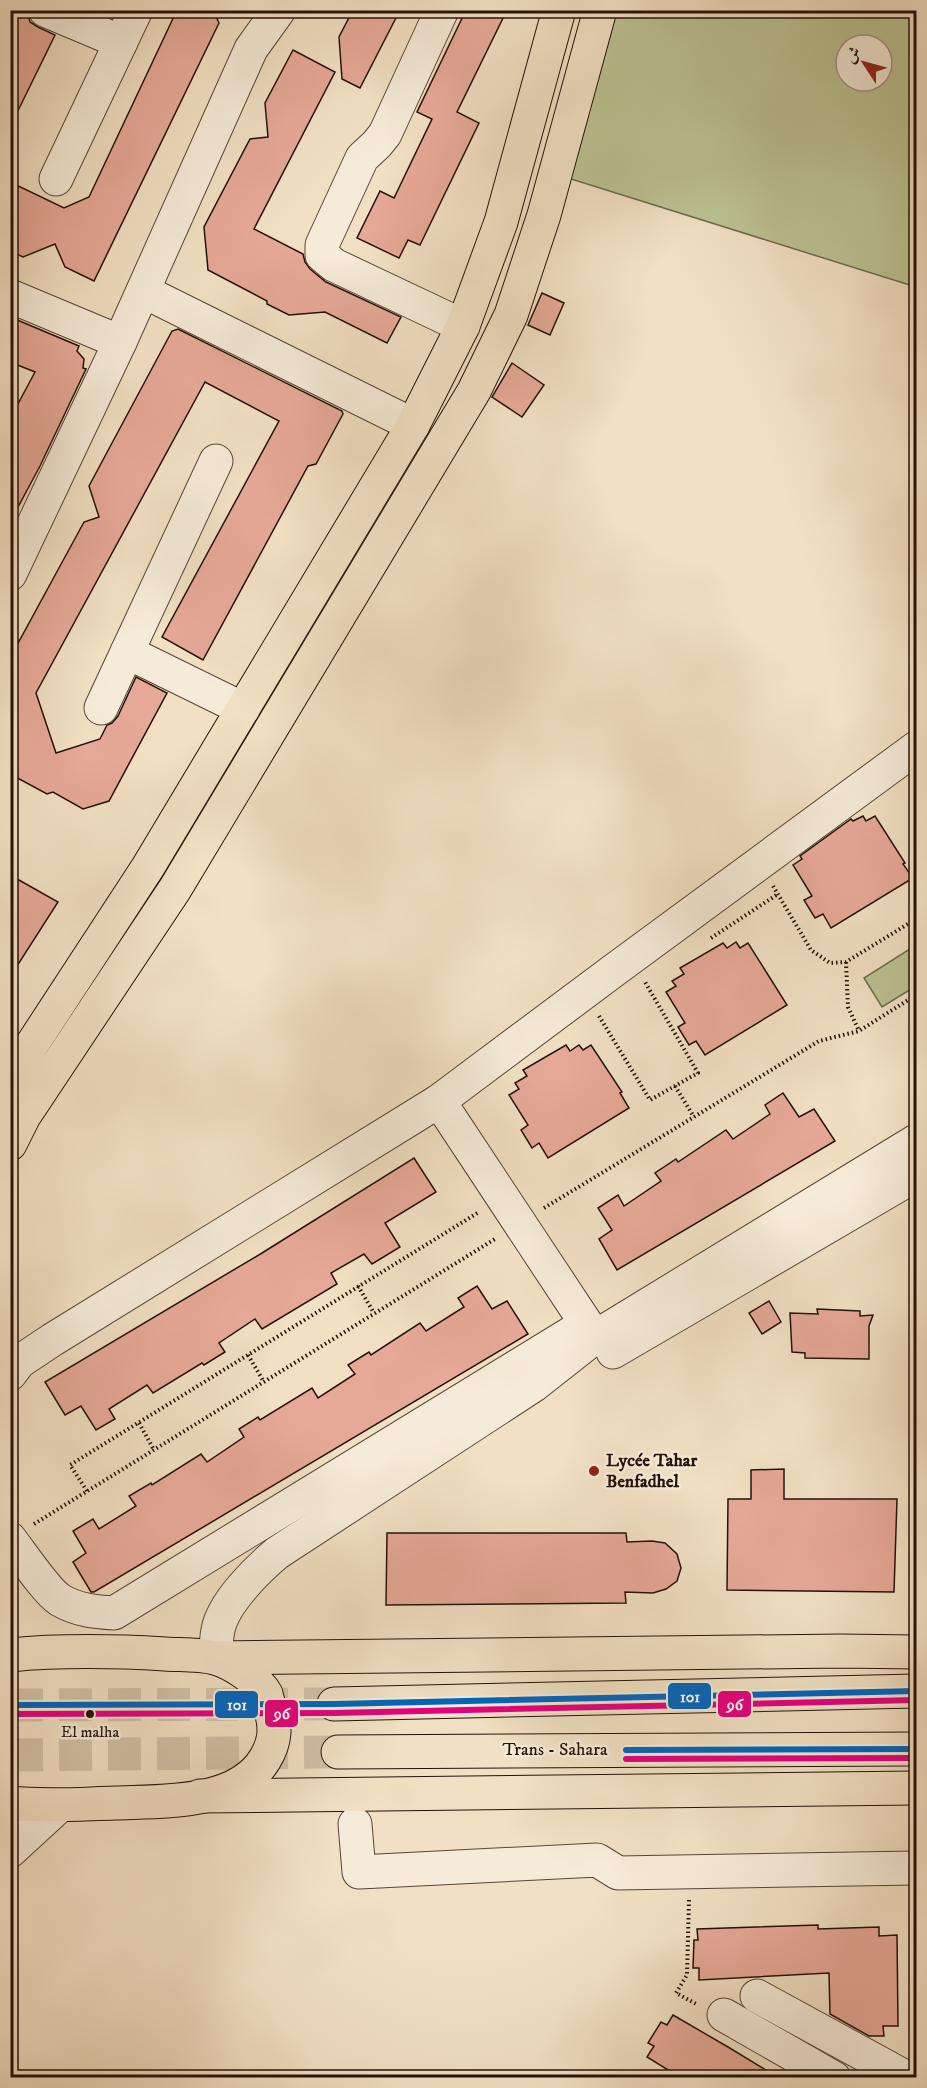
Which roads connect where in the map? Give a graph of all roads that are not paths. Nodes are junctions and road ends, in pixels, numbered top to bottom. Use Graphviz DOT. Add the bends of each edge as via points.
graph roads {
  1 [pos="45,10"];
  2 [pos="136,10"];
  3 [pos="279,10"];
  4 [pos="442,10"];
  5 [pos="559,10"];
  6 [pos="600,10"];
  7 [pos="121,42"];
  8 [pos="56,179"];
  9 [pos="143,291"];
  10 [pos="10,296"];
  11 [pos="463,326"];
  12 [pos="120,342"];
  13 [pos="413,425"];
  14 [pos="216,461"];
  15 [pos="10,574"];
  16 [pos="127,652"];
  17 [pos="101,708"];
  18 [pos="243,709"];
  19 [pos="912,749"];
  20 [pos="10,1086"];
  21 [pos="439,1101"];
  22 [pos="916,1141"];
  23 [pos="10,1144"];
  24 [pos="916,1175"];
  25 [pos="590,1331"];
  26 [pos="10,1374"];
  27 [pos="534,1385"];
  28 [pos="20,1533"];
  29 [pos="916,1652"];
  30 [pos="10,1655"];
  31 [pos="216,1658"];
  32 [pos="916,1691"];
  33 [pos="334,1704"];
  34 [pos="916,1749"];
  35 [pos="338,1752"];
  36 [pos="916,1788"];
  37 [pos="200,1796"];
  38 [pos="15,1805"];
  39 [pos="58,1806"];
  40 [pos="355,1824"];
  41 [pos="10,1851"];
  42 [pos="916,1868"];
  43 [pos="757,1996"];
  44 [pos="715,2006"];
  45 [pos="834,2078"];
  46 [pos="907,2078"];
  1 -- 7 [label="street"];
  2 -- 7 [label="street"];
  3 -- 9 [label="street" via="251,49"];
  4 -- 11 [label="street" via="385,134 362,158 322,245 322,255 334,265"];
  5 -- 11 [label="main road" via="501,222"];
  6 -- 23 [label="main road" via="544,215 511,315 474,391 175,889 24,1116"];
  7 -- 8 [label="street"];
  9 -- 12 [label="street"];
  9 -- 13 [label="street"];
  10 -- 12 [label="street"];
  11 -- 13 [label="main road"];
  12 -- 15 [label="street"];
  13 -- 18 [label="main road"];
  14 -- 16 [label="street"];
  16 -- 17 [label="street"];
  16 -- 18 [label="street"];
  18 -- 20 [label="main road" via="148,867 33,1043"];
  19 -- 21 [label="street"];
  21 -- 25 [label="street"];
  21 -- 26 [label="street" via="52,1340 19,1362"];
  22 -- 25 [label="street"];
  24 -- 27 [label="street" via="605,1357"];
  25 -- 27 [label="street"];
  25 -- 28 [label="street" via="114,1613 88,1611 59,1599 31,1568"];
  27 -- 31 [label="street" via="277,1553 254,1573 233,1600 218,1628"];
  29 -- 31 [label="main road"];
  30 -- 31 [label="main road" via="106,1651"];
  31 -- 37 [label="main road" via="242,1671 265,1692 274,1722 273,1745 249,1778 235,1787"];
  32 -- 33 [label="main road"];
  34 -- 35 [label="main road, Trans - Sahara"];
  36 -- 37 [label="main road"];
  37 -- 39 [label="main road" via="172,1801"];
  38 -- 39 [label="main road"];
  39 -- 41 [label="street"];
  40 -- 42 [label="street" via="359,1872 597,1860 618,1873"];
  43 -- 46 [label="street"];
  44 -- 45 [label="street"];
}
